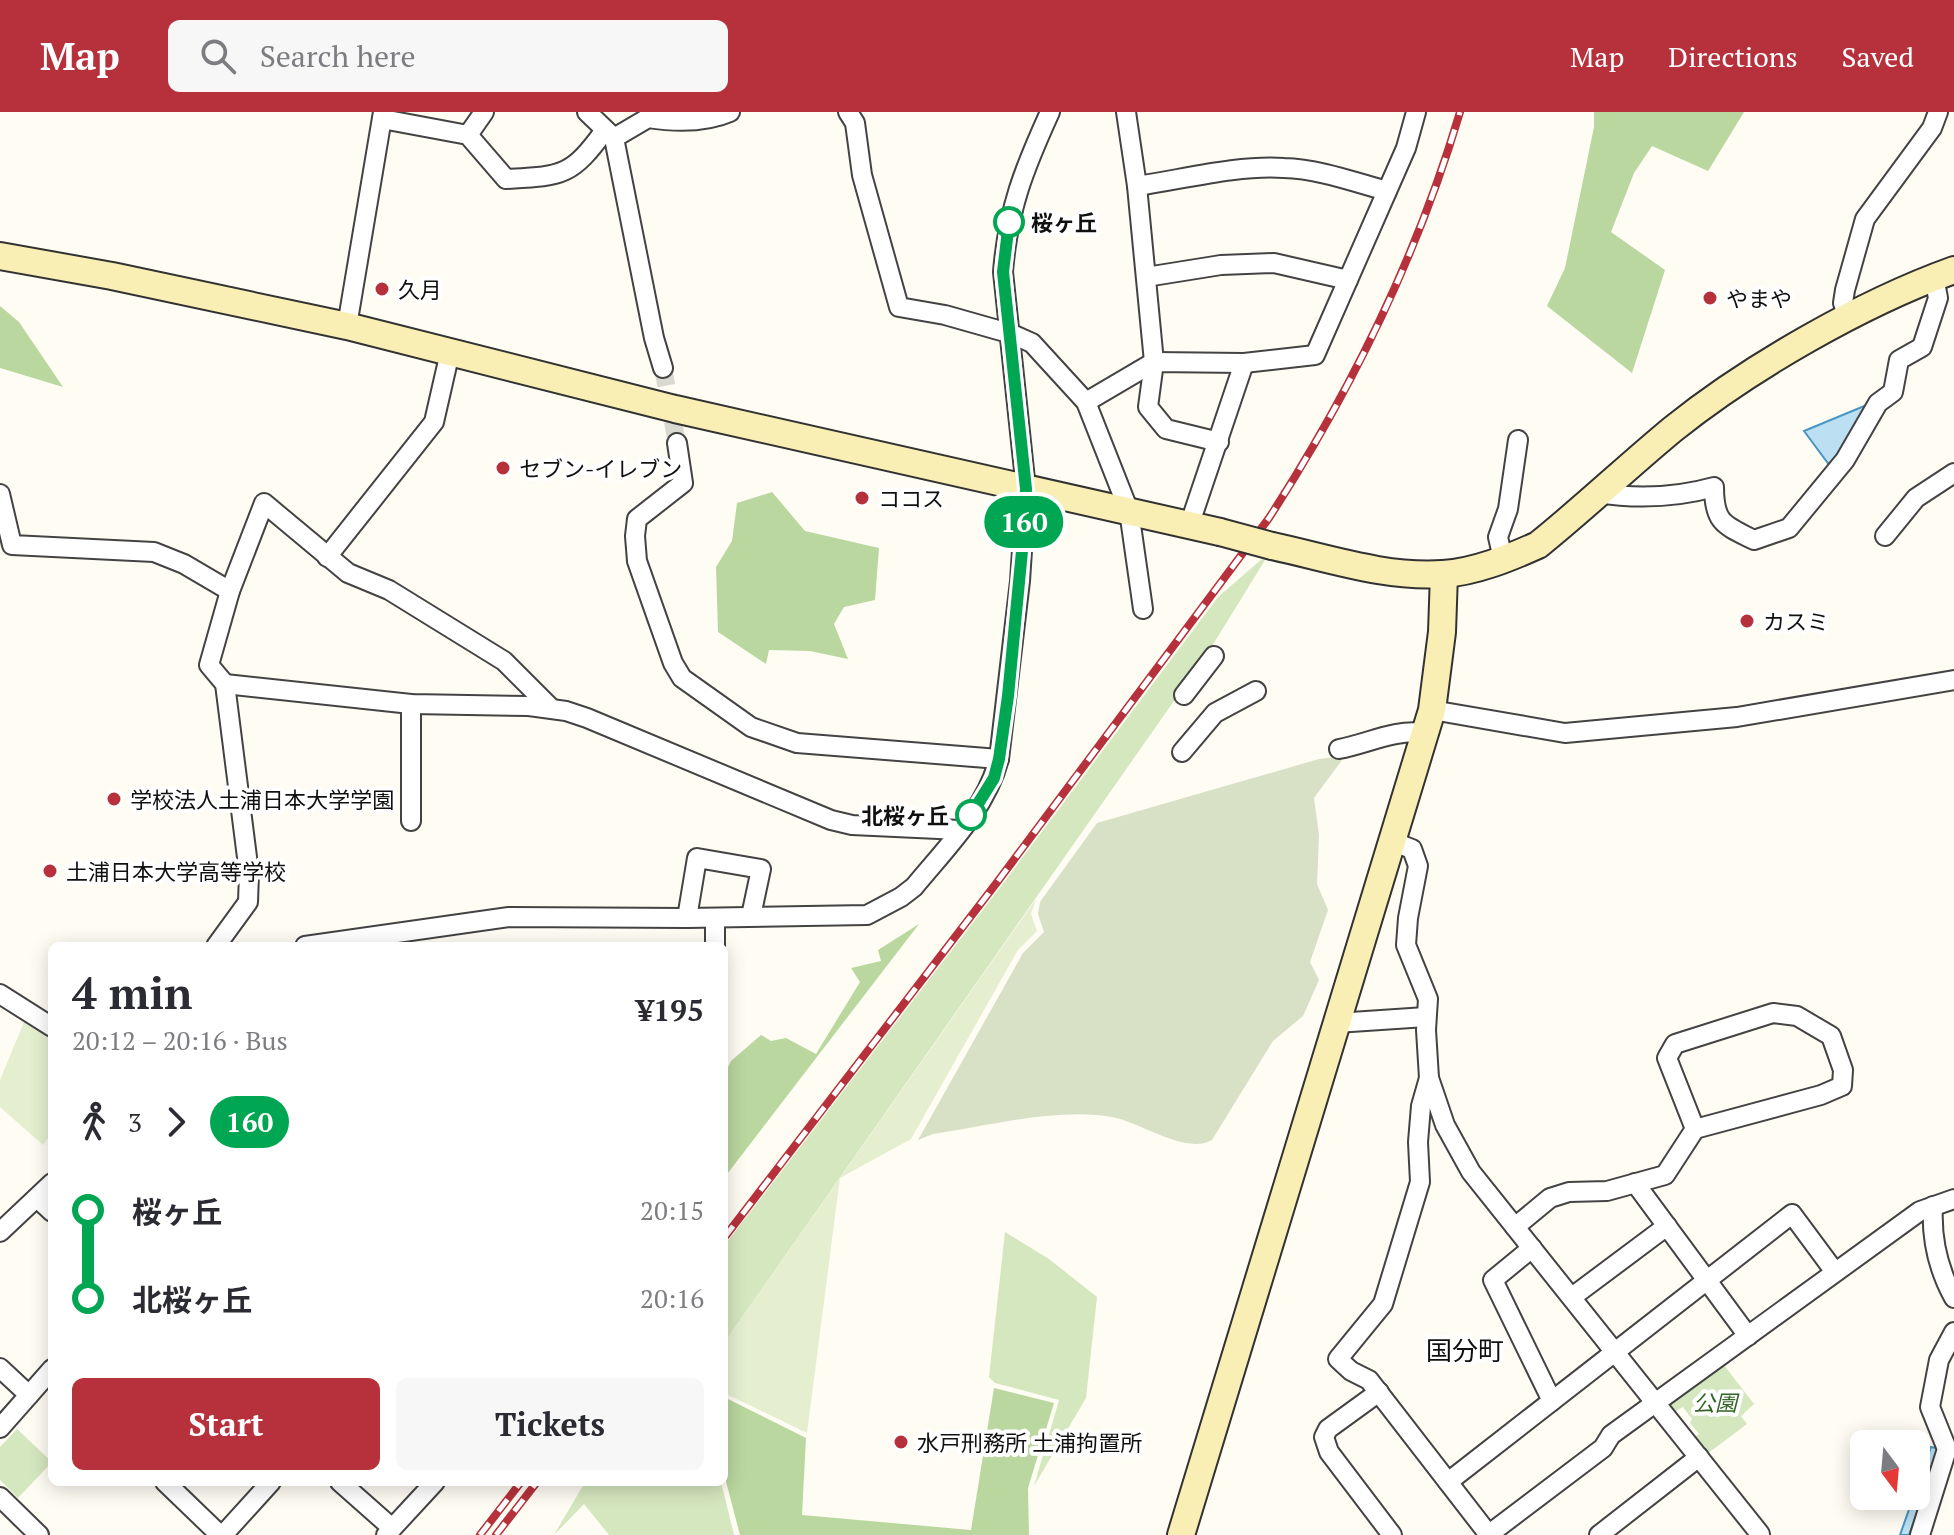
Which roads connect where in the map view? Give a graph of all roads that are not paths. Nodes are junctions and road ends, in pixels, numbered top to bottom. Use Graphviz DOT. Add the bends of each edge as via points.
graph roads {
  1 [pos="484,112"];
  2 [pos="587,112"];
  3 [pos="730,112"];
  4 [pos="848,112"];
  5 [pos="1050,112"];
  6 [pos="1126,112"];
  7 [pos="1416,112"];
  8 [pos="1938,112"];
  9 [pos="382,116"];
  10 [pos="609,134"];
  11 [pos="468,135"];
  12 [pos="1137,186"];
  13 [pos="1387,191"];
  14 [pos="0,256"];
  15 [pos="1944,273"];
  16 [pos="1146,277"];
  17 [pos="1348,280"];
  18 [pos="1848,318"];
  19 [pos="347,326"];
  20 [pos="1012,334"];
  21 [pos="450,352"];
  22 [pos="1154,362"];
  23 [pos="1244,363"];
  24 [pos="663,368"];
  25 [pos="1086,402"];
  26 [pos="1518,440"];
  27 [pos="1219,442"];
  28 [pos="677,443"];
  29 [pos="1954,473"];
  30 [pos="1026,489"];
  31 [pos="1597,493"];
  32 [pos="0,494"];
  33 [pos="1129,511"];
  34 [pos="1189,526"];
  35 [pos="1885,536"];
  36 [pos="327,557"];
  37 [pos="1503,559"];
  38 [pos="1444,574"];
  39 [pos="230,591"];
  40 [pos="1143,609"];
  41 [pos="1214,656"];
  42 [pos="1954,680"];
  43 [pos="225,684"];
  44 [pos="1256,691"];
  45 [pos="1184,695"];
  46 [pos="411,704"];
  47 [pos="551,708"];
  48 [pos="1428,722"];
  49 [pos="1339,749"];
  50 [pos="1182,752"];
  51 [pos="999,759"];
  52 [pos="411,821"];
  53 [pos="960,830"];
  54 [pos="1391,841"];
  55 [pos="751,916"];
  56 [pos="687,918"];
  57 [pos="715,918"];
  58 [pos="219,942"];
  59 [pos="333,942"];
  60 [pos="715,942"];
  61 [pos="0,994"];
  62 [pos="1426,1017"];
  63 [pos="1336,1023"];
  64 [pos="48,1024"];
  65 [pos="1429,1078"];
  66 [pos="1695,1129"];
  67 [pos="1635,1183"];
  68 [pos="48,1187"];
  69 [pos="37,1198"];
  70 [pos="1954,1199"];
  71 [pos="1933,1206"];
  72 [pos="48,1208"];
  73 [pos="1667,1226"];
  74 [pos="1515,1227"];
  75 [pos="0,1232"];
  76 [pos="1532,1248"];
  77 [pos="1835,1272"];
  78 [pos="1706,1280"];
  79 [pos="1572,1297"];
  80 [pos="1954,1298"];
  81 [pos="1954,1332"];
  82 [pos="1748,1336"];
  83 [pos="1615,1352"];
  84 [pos="0,1368"];
  85 [pos="48,1377"];
  86 [pos="1379,1392"];
  87 [pos="29,1395"];
  88 [pos="1552,1401"];
  89 [pos="1655,1403"];
  90 [pos="0,1428"];
  91 [pos="1699,1457"];
  92 [pos="1448,1482"];
  93 [pos="169,1486"];
  94 [pos="267,1486"];
  95 [pos="344,1486"];
  96 [pos="431,1486"];
  97 [pos="0,1497"];
  98 [pos="389,1532"];
  99 [pos="1760,1534"];
  100 [pos="39,1535"];
  101 [pos="221,1535"];
  102 [pos="1181,1535"];
  103 [pos="1392,1535"];
  104 [pos="1489,1535"];
  105 [pos="1599,1535"];
  106 [pos="1920,1535"];
  1 -- 11 [label="street"];
  2 -- 10 [label="street"];
  3 -- 10 [label="street" via="713,119 648,118"];
  4 -- 20 [label="street" via="899,307"];
  5 -- 20 [label="street" via="1010,212 1003,272"];
  6 -- 12 [label="street"];
  7 -- 13 [label="street"];
  8 -- 18 [label="street" via="1932,128 1865,219 1845,290"];
  9 -- 11 [label="street"];
  9 -- 19 [label="street"];
  10 -- 11 [label="street" via="583,160 551,177 506,179"];
  10 -- 24 [label="street"];
  12 -- 13 [label="street" via="1286,168"];
  12 -- 16 [label="street"];
  13 -- 17 [label="street"];
  14 -- 19 [label="street"];
  15 -- 18 [label="street"];
  15 -- 31 [label="street" via="1922,347 1899,360 1893,392 1878,403 1845,460 1789,528 1754,540 1726,526 1714,511 1714,487 1672,496"];
  16 -- 17 [label="street" via="1274,263"];
  16 -- 22 [label="street"];
  17 -- 23 [label="street" via="1315,355"];
  18 -- 31 [label="street" via="1729,388"];
  19 -- 21 [label="street"];
  20 -- 25 [label="street" via="1032,343"];
  20 -- 30 [label="street"];
  21 -- 30 [label="street"];
  21 -- 36 [label="street" via="434,422"];
  22 -- 23 [label="street"];
  22 -- 25 [label="street"];
  22 -- 27 [label="street" via="1148,407 1166,429"];
  23 -- 27 [label="street"];
  25 -- 33 [label="street"];
  26 -- 37 [label="street" via="1508,509 1498,537"];
  27 -- 34 [label="street"];
  28 -- 51 [label="street" via="683,483 637,519 635,536 637,561 682,678 751,727 797,743"];
  29 -- 35 [label="street" via="1916,498"];
  30 -- 33 [label="street"];
  30 -- 51 [label="street"];
  31 -- 37 [label="street" via="1538,545"];
  32 -- 39 [label="street" via="12,545 154,552"];
  33 -- 34 [label="street"];
  33 -- 40 [label="street"];
  34 -- 38 [label="street, bridge" via="1354,566"];
  36 -- 39 [label="street" via="264,503"];
  36 -- 47 [label="street" via="504,661"];
  37 -- 38 [label="street"];
  38 -- 48 [label="street" via="1442,632"];
  39 -- 43 [label="street" via="209,665"];
  41 -- 45 [label="street"];
  42 -- 48 [label="street" via="1737,717 1565,733"];
  43 -- 46 [label="street"];
  43 -- 58 [label="street" via="249,873 248,902"];
  44 -- 50 [label="street" via="1215,713"];
  46 -- 47 [label="street"];
  46 -- 52 [label="street"];
  47 -- 53 [label="street" via="587,718 831,820"];
  48 -- 49 [label="street"];
  48 -- 54 [label="street"];
  51 -- 53 [label="street" via="983,800"];
  53 -- 55 [label="street" via="914,887 867,915"];
  54 -- 62 [label="street" via="1412,849 1418,866 1406,945 1428,999"];
  54 -- 63 [label="street"];
  55 -- 56 [label="street" via="761,869 697,858"];
  55 -- 57 [label="street"];
  56 -- 57 [label="street"];
  56 -- 59 [label="street" via="509,917"];
  57 -- 60 [label="street"];
  61 -- 64 [label="street"];
  62 -- 63 [label="street"];
  62 -- 65 [label="street"];
  63 -- 102 [label="street"];
  65 -- 74 [label="street" via="1445,1125 1471,1172"];
  65 -- 86 [label="street" via="1421,1106 1420,1182 1383,1304 1338,1359"];
  66 -- 66 [label="street" via="1667,1058 1675,1044 1773,1013 1797,1016 1831,1036 1843,1070 1842,1086"];
  66 -- 67 [label="street" via="1665,1175"];
  67 -- 73 [label="street"];
  67 -- 74 [label="street" via="1550,1198"];
  68 -- 69 [label="street"];
  69 -- 72 [label="street"];
  69 -- 75 [label="street"];
  70 -- 71 [label="street"];
  71 -- 77 [label="street"];
  71 -- 80 [label="street" via="1931,1233 1942,1277"];
  73 -- 78 [label="street"];
  73 -- 79 [label="street"];
  74 -- 76 [label="street"];
  76 -- 79 [label="street"];
  76 -- 88 [label="street" via="1493,1280"];
  77 -- 78 [label="street" via="1792,1214"];
  77 -- 82 [label="street"];
  78 -- 82 [label="street"];
  78 -- 83 [label="street"];
  79 -- 83 [label="street"];
  81 -- 106 [label="street" via="1939,1360 1930,1407 1947,1449"];
  82 -- 89 [label="street"];
  83 -- 88 [label="street"];
  83 -- 89 [label="street"];
  84 -- 87 [label="street"];
  85 -- 87 [label="street"];
  86 -- 92 [label="street"];
  86 -- 103 [label="street" via="1324,1437 1329,1452"];
  87 -- 90 [label="street"];
  88 -- 92 [label="street"];
  89 -- 91 [label="street"];
  89 -- 104 [label="street"];
  91 -- 99 [label="street"];
  91 -- 105 [label="street"];
  92 -- 104 [label="street"];
  93 -- 101 [label="street"];
  94 -- 101 [label="street"];
  95 -- 98 [label="street"];
  96 -- 98 [label="street"];
  97 -- 100 [label="street"];
}
